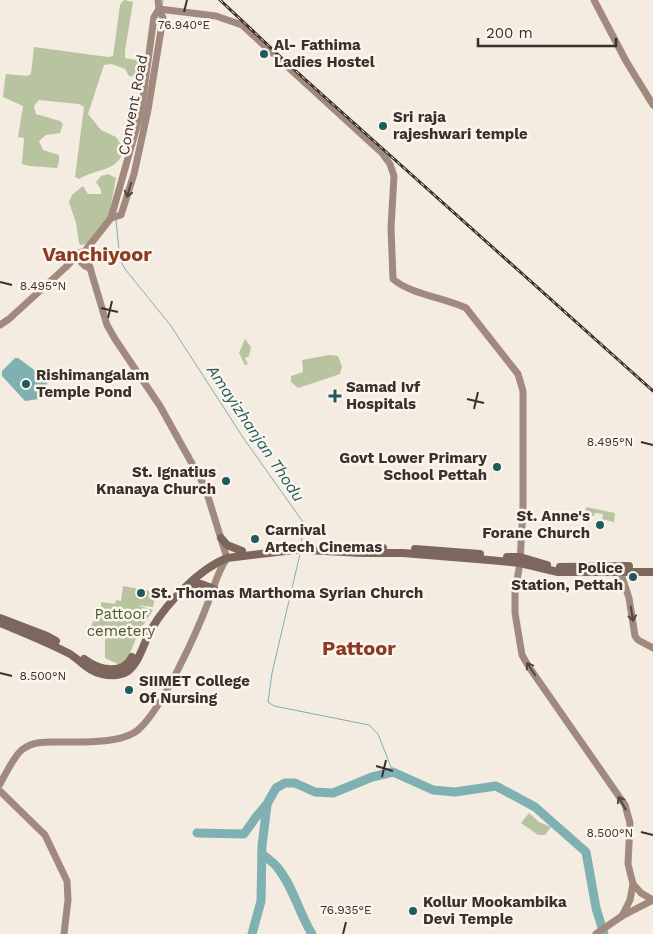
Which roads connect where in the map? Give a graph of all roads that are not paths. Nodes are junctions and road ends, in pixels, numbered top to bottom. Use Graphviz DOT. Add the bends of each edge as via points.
graph roads {
  1 [pos="158,0"];
  2 [pos="594,0"];
  3 [pos="161,10"];
  4 [pos="653,104"];
  5 [pos="111,218"];
  6 [pos="85,251"];
  7 [pos="76,257"];
  8 [pos="90,268"];
  9 [pos="0,325"];
  10 [pos="221,538"];
  11 [pos="293,548"];
  12 [pos="242,551"];
  13 [pos="226,556"];
  14 [pos="520,560"];
  15 [pos="619,568"];
  16 [pos="653,568"];
  17 [pos="653,572"];
  18 [pos="190,584"];
  19 [pos="214,588"];
  20 [pos="0,618"];
  21 [pos="0,623"];
  22 [pos="653,648"];
  23 [pos="0,784"];
  24 [pos="0,791"];
  25 [pos="633,884"];
  26 [pos="653,900"];
  27 [pos="619,919"];
  28 [pos="64,934"];
  29 [pos="596,934"];
  1 -- 3 [label="main road, Convent Road"];
  2 -- 4 [label="main road"];
  3 -- 5 [label="main road" via="154,17 141,112"];
  3 -- 5 [label="main road, Convent Road, one-way" via="163,18 148,110 134,174 121,215"];
  3 -- 14 [label="main road" via="226,18 242,25 382,153 390,164 394,176 393,279 403,286 466,308 518,374 523,391"];
  5 -- 6 [label="main road"];
  6 -- 7 [label="main road"];
  6 -- 8 [label="main road"];
  7 -- 8 [label="main road"];
  7 -- 9 [label="main road"];
  8 -- 10 [label="main road" via="107,325 160,406 205,487"];
  10 -- 12 [label="main road" via="227,545"];
  10 -- 13 [label="main road"];
  11 -- 12 [label="main road"];
  11 -- 13 [label="main road"];
  11 -- 14 [label="main road" via="433,550"];
  12 -- 13 [label="main road"];
  13 -- 18 [label="main road"];
  13 -- 19 [label="main road"];
  13 -- 20 [label="main road" via="216,558 174,592 142,634 131,660 121,669 97,667 46,636"];
  14 -- 15 [label="main road" via="560,567"];
  25 -- 14 [label="main road, one-way" via="628,864 630,823 625,805 522,655 515,613"];
  15 -- 16 [label="main road"];
  15 -- 17 [label="main road"];
  15 -- 22 [label="main road, one-way" via="629,598 635,636"];
  18 -- 19 [label="main road"];
  18 -- 21 [label="main road" via="152,627 132,667 121,674 92,671 45,641"];
  19 -- 23 [label="main road" via="168,686 137,730 128,736 109,740 32,744 21,750"];
  24 -- 28 [label="main road" via="45,836 67,881"];
  25 -- 26 [label="main road"];
  25 -- 27 [label="main road" via="630,900"];
  26 -- 27 [label="main road"];
  27 -- 29 [label="main road"];
}
